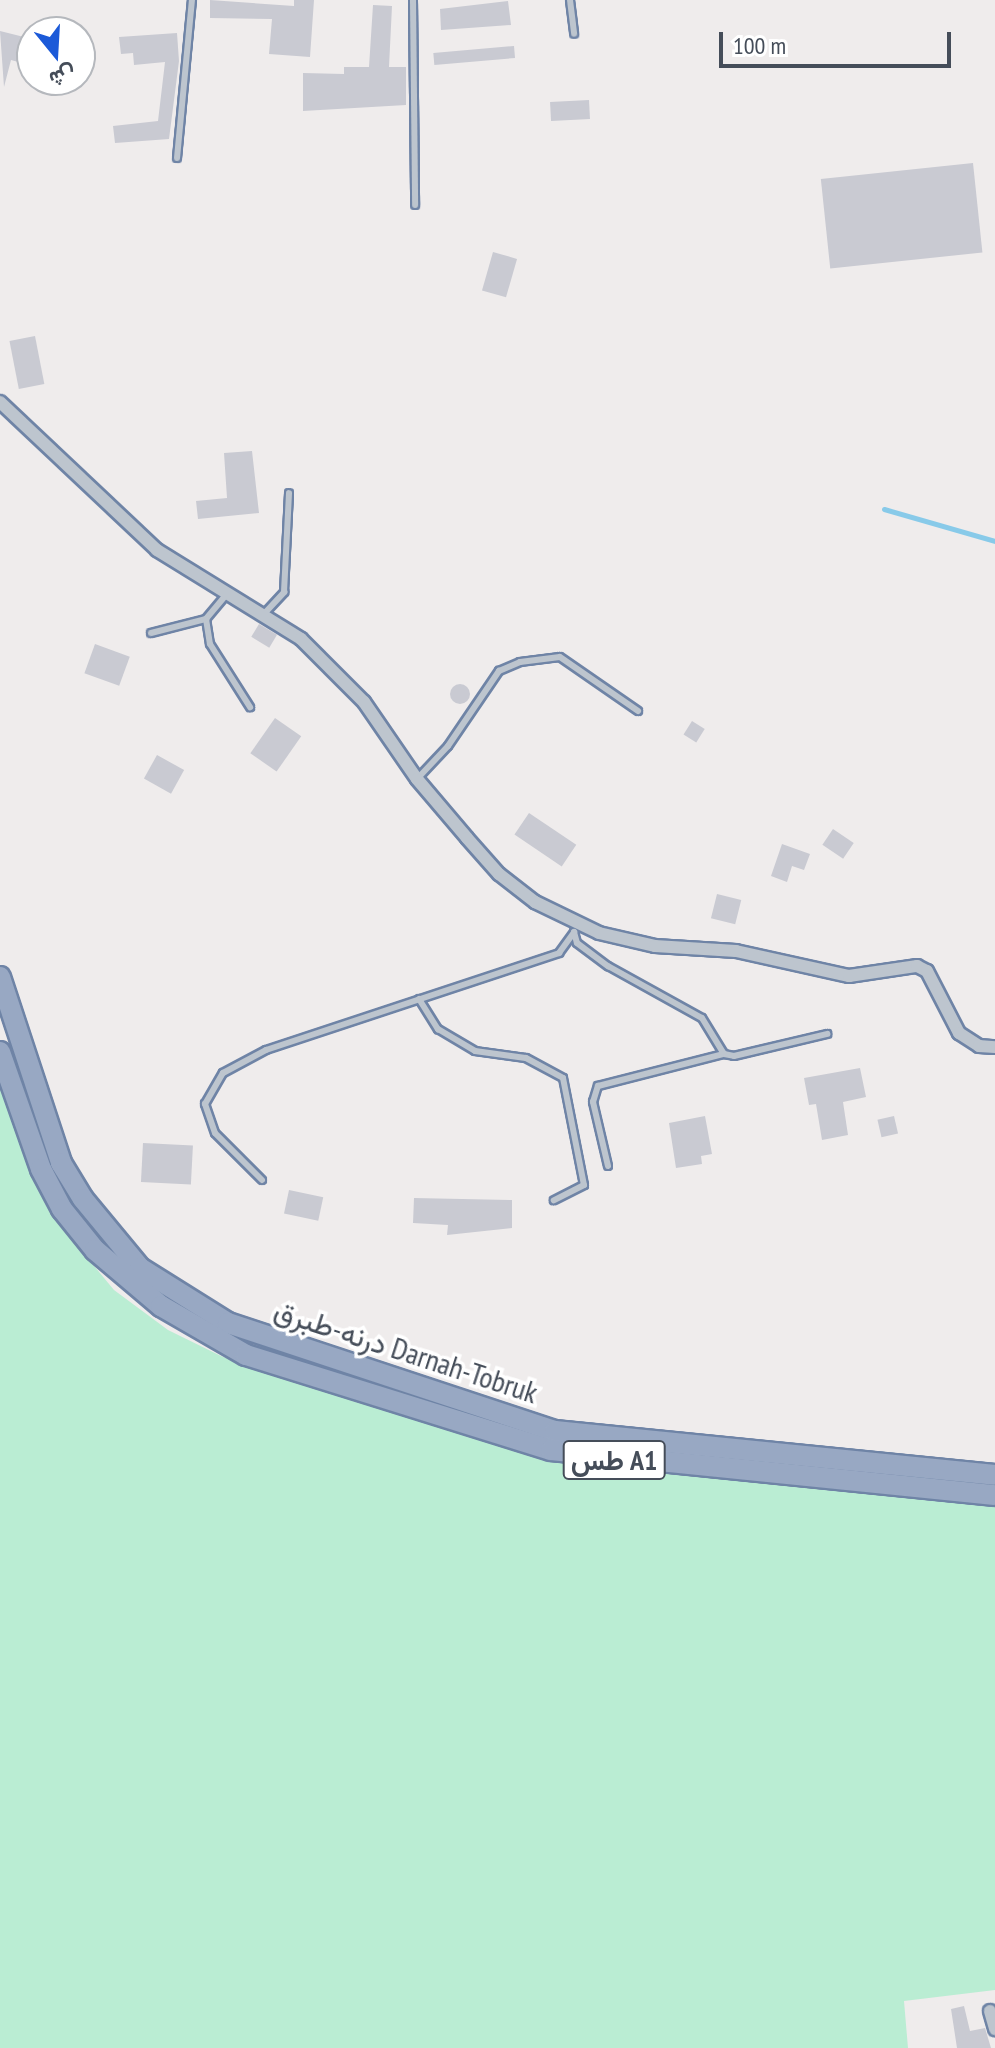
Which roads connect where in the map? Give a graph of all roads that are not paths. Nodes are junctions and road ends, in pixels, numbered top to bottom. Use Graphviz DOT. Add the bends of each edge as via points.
graph roads {
  1 [pos="192,0"];
  2 [pos="413,0"];
  3 [pos="570,0"];
  4 [pos="574,34"];
  5 [pos="177,158"];
  6 [pos="415,205"];
  7 [pos="0,402"];
  8 [pos="289,493"];
  9 [pos="226,595"];
  10 [pos="262,616"];
  11 [pos="206,619"];
  12 [pos="151,633"];
  13 [pos="250,707"];
  14 [pos="638,711"];
  15 [pos="417,779"];
  16 [pos="572,927"];
  17 [pos="0,977"];
  18 [pos="419,999"];
  19 [pos="827,1034"];
  20 [pos="995,1047"];
  21 [pos="0,1052"];
  22 [pos="724,1054"];
  23 [pos="608,1166"];
  24 [pos="262,1180"];
  25 [pos="554,1200"];
  26 [pos="995,1475"];
  27 [pos="995,1495"];
  28 [pos="990,2011"];
  29 [pos="995,2029"];
  1 -- 5 [label="lane"];
  2 -- 6 [label="lane"];
  3 -- 4 [label="lane"];
  7 -- 9 [label="street" via="157,550"];
  8 -- 10 [label="lane" via="284,592"];
  9 -- 10 [label="street"];
  9 -- 11 [label="lane"];
  10 -- 15 [label="street" via="301,639 364,702"];
  11 -- 12 [label="lane"];
  11 -- 13 [label="lane" via="210,644"];
  14 -- 15 [label="lane" via="560,657 520,662 499,671 448,746"];
  15 -- 16 [label="street" via="499,874"];
  16 -- 18 [label="lane" via="559,953"];
  16 -- 20 [label="street" via="655,946 736,951 849,976 917,966 927,971 959,1033 979,1046"];
  16 -- 22 [label="lane" via="577,943 608,966 702,1018"];
  17 -- 26 [label="highway, درنه-طبرق Darnah-Tobruk / طس A1" via="61,1163 83,1199 140,1268 228,1323 555,1431"];
  18 -- 24 [label="lane" via="266,1050 223,1073 205,1104 215,1133"];
  18 -- 25 [label="lane" via="438,1029 475,1051 526,1058 563,1078 584,1185"];
  19 -- 22 [label="lane"];
  21 -- 27 [label="highway, درنه-طبرق Darnah-Tobruk / طس A1" via="41,1169 62,1209 95,1250 161,1306 246,1355 551,1450"];
  22 -- 23 [label="lane" via="598,1086 593,1102"];
  28 -- 29 [label="street"];
}
